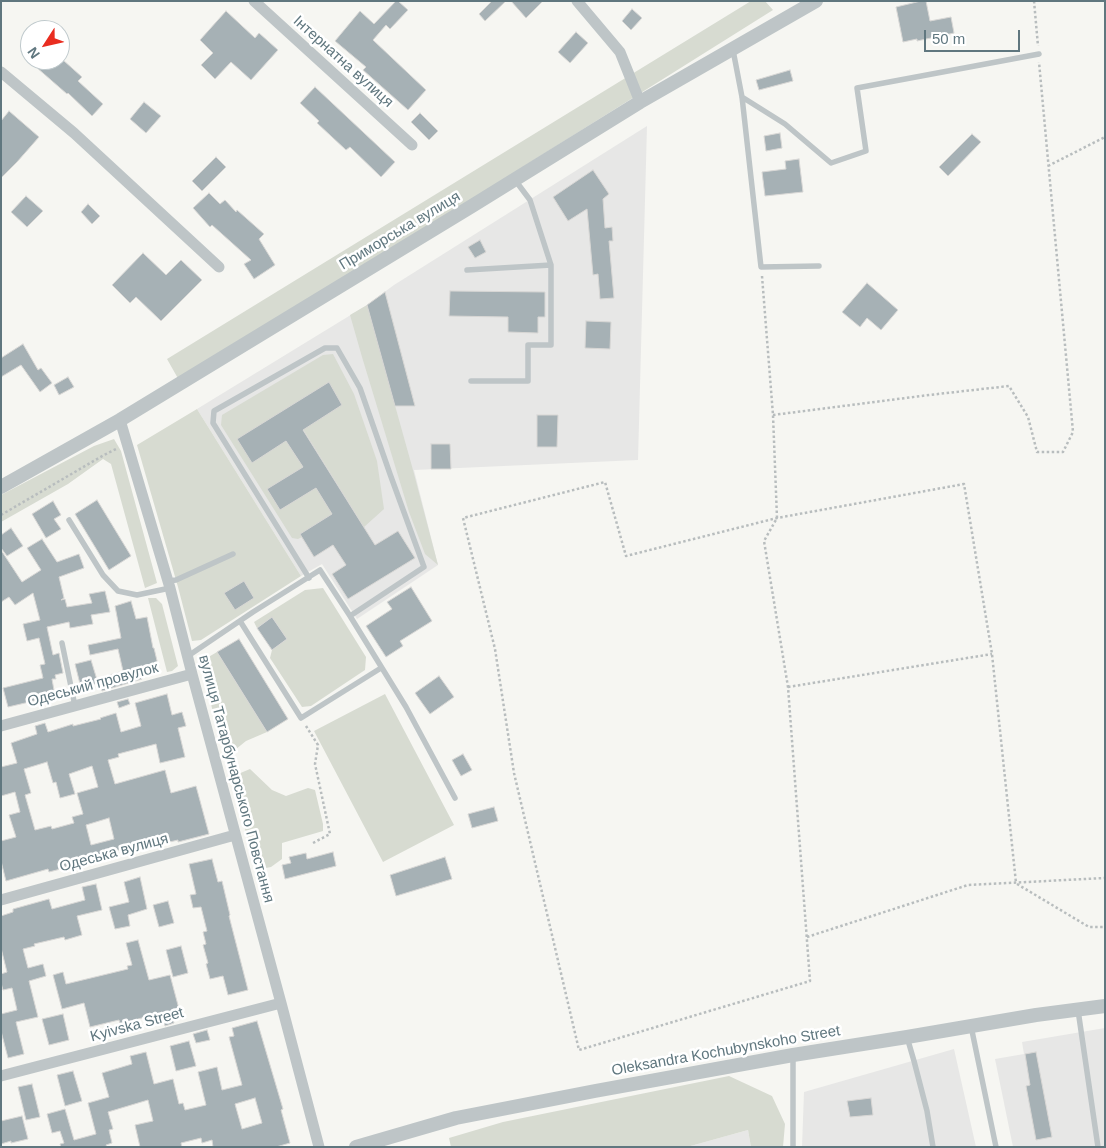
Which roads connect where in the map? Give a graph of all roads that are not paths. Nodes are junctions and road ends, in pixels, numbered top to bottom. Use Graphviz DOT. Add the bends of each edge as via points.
graph roads {
  1 [pos="254,1"];
  2 [pos="577,1"];
  3 [pos="816,1"];
  4 [pos="733,48"];
  5 [pos="1039,54"];
  6 [pos="1,72"];
  7 [pos="742,97"];
  8 [pos="640,102"];
  9 [pos="412,145"];
  10 [pos="515,180"];
  11 [pos="551,265"];
  12 [pos="818,266"];
  13 [pos="219,267"];
  14 [pos="467,270"];
  15 [pos="471,381"];
  16 [pos="120,420"];
  17 [pos="1,487"];
  18 [pos="69,520"];
  19 [pos="233,554"];
  20 [pos="309,578"];
  21 [pos="169,585"];
  22 [pos="350,616"];
  23 [pos="240,621"];
  24 [pos="62,643"];
  25 [pos="187,656"];
  26 [pos="382,668"];
  27 [pos="192,674"];
  28 [pos="75,706"];
  29 [pos="1,726"];
  30 [pos="454,798"];
  31 [pos="235,835"];
  32 [pos="1,900"];
  33 [pos="281,1002"];
  34 [pos="1105,1006"];
  35 [pos="1078,1009"];
  36 [pos="971,1026"];
  37 [pos="907,1037"];
  38 [pos="793,1055"];
  39 [pos="1,1076"];
  40 [pos="319,1147"];
  41 [pos="356,1147"];
  42 [pos="792,1147"];
  43 [pos="933,1147"];
  44 [pos="996,1147"];
  45 [pos="1098,1147"];
  1 -- 9 [label="street, Інтернатна вулиця"];
  2 -- 8 [label="street" via="620,52"];
  3 -- 4 [label="street, Приморська вулиця"];
  4 -- 7 [label="lane"];
  4 -- 8 [label="street, Приморська вулиця"];
  5 -- 7 [label="lane" via="857,88 866,151 831,163 785,124"];
  6 -- 13 [label="street" via="74,133"];
  7 -- 12 [label="lane" via="761,267"];
  8 -- 10 [label="street, Приморська вулиця"];
  10 -- 11 [label="lane" via="530,200"];
  10 -- 16 [label="street, Приморська вулиця"];
  11 -- 14 [label="lane"];
  11 -- 15 [label="lane" via="551,345 528,345 528,381"];
  16 -- 17 [label="street, Приморська вулиця"];
  16 -- 21 [label="street, вулиця Татарбунарського Повстання"];
  18 -- 21 [label="lane" via="103,575 118,591 137,595"];
  19 -- 21 [label="lane"];
  20 -- 22 [label="lane" via="320,570"];
  20 -- 22 [label="lane" via="213,423 214,411 325,348 337,348 360,388 424,567"];
  20 -- 23 [label="lane"];
  21 -- 25 [label="street, вулиця Татарбунарського Повстання"];
  22 -- 26 [label="lane"];
  23 -- 25 [label="lane"];
  23 -- 26 [label="lane" via="301,718"];
  24 -- 28 [label="lane"];
  25 -- 27 [label="street, вулиця Татарбунарського Повстання"];
  26 -- 30 [label="lane"];
  27 -- 28 [label="street, Одеський провулок"];
  27 -- 31 [label="street, вулиця Татарбунарського Повстання"];
  28 -- 29 [label="street, Одеський провулок"];
  31 -- 32 [label="street, Одеська вулиця"];
  31 -- 33 [label="street, вулиця Татарбунарського Повстання"];
  33 -- 39 [label="street, Kyivska Street"];
  33 -- 40 [label="street, вулиця Татарбунарського Повстання"];
  34 -- 35 [label="street, Oleksandra Kochubynskoho Street"];
  35 -- 36 [label="street, Oleksandra Kochubynskoho Street"];
  35 -- 45 [label="lane"];
  36 -- 37 [label="street, Oleksandra Kochubynskoho Street"];
  36 -- 44 [label="lane"];
  37 -- 38 [label="street, Oleksandra Kochubynskoho Street"];
  37 -- 43 [label="lane"];
  38 -- 41 [label="street, Oleksandra Kochubynskoho Street" via="456,1118"];
  38 -- 42 [label="lane"];
}
